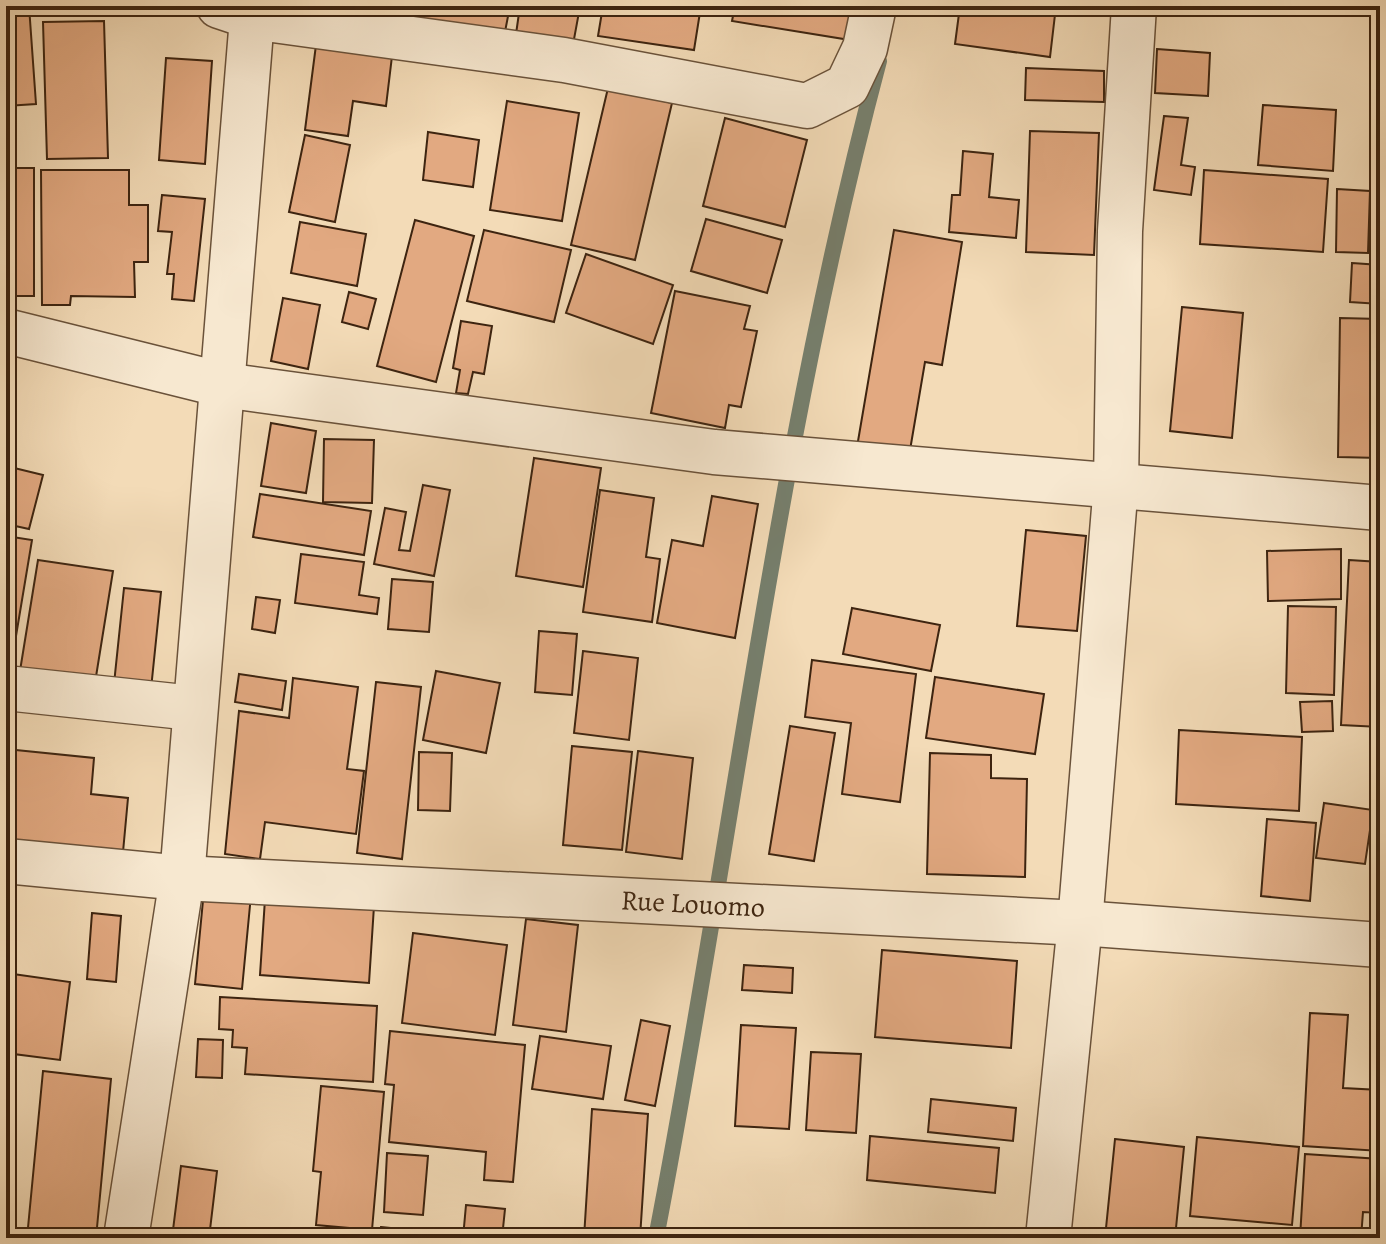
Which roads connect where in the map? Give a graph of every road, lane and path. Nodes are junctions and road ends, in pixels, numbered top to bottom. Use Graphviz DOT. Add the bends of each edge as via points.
graph roads {
  1 [pos="874,6"];
  2 [pos="1134,6"];
  3 [pos="241,10"];
  4 [pos="6,331"];
  5 [pos="223,385"];
  6 [pos="1116,484"];
  7 [pos="1380,508"];
  8 [pos="6,688"];
  9 [pos="193,708"];
  10 [pos="6,861"];
  11 [pos="182,878"];
  12 [pos="1080,923"];
  13 [pos="1380,945"];
  14 [pos="126,1238"];
  15 [pos="1048,1238"];
  1 -- 3 [label="street" via="865,48 847,86 807,106 564,60"];
  2 -- 6 [label="street" via="1120,231"];
  3 -- 5 [label="street"];
  4 -- 5 [label="street"];
  5 -- 6 [label="street" via="714,452"];
  5 -- 9 [label="street"];
  6 -- 7 [label="street"];
  6 -- 12 [label="street"];
  8 -- 9 [label="street"];
  9 -- 11 [label="street"];
  10 -- 11 [label="street, Rue Louomo"];
  11 -- 12 [label="street, Rue Louomo"];
  11 -- 14 [label="street"];
  12 -- 13 [label="street, Rue Louomo"];
  12 -- 15 [label="street"];
}
